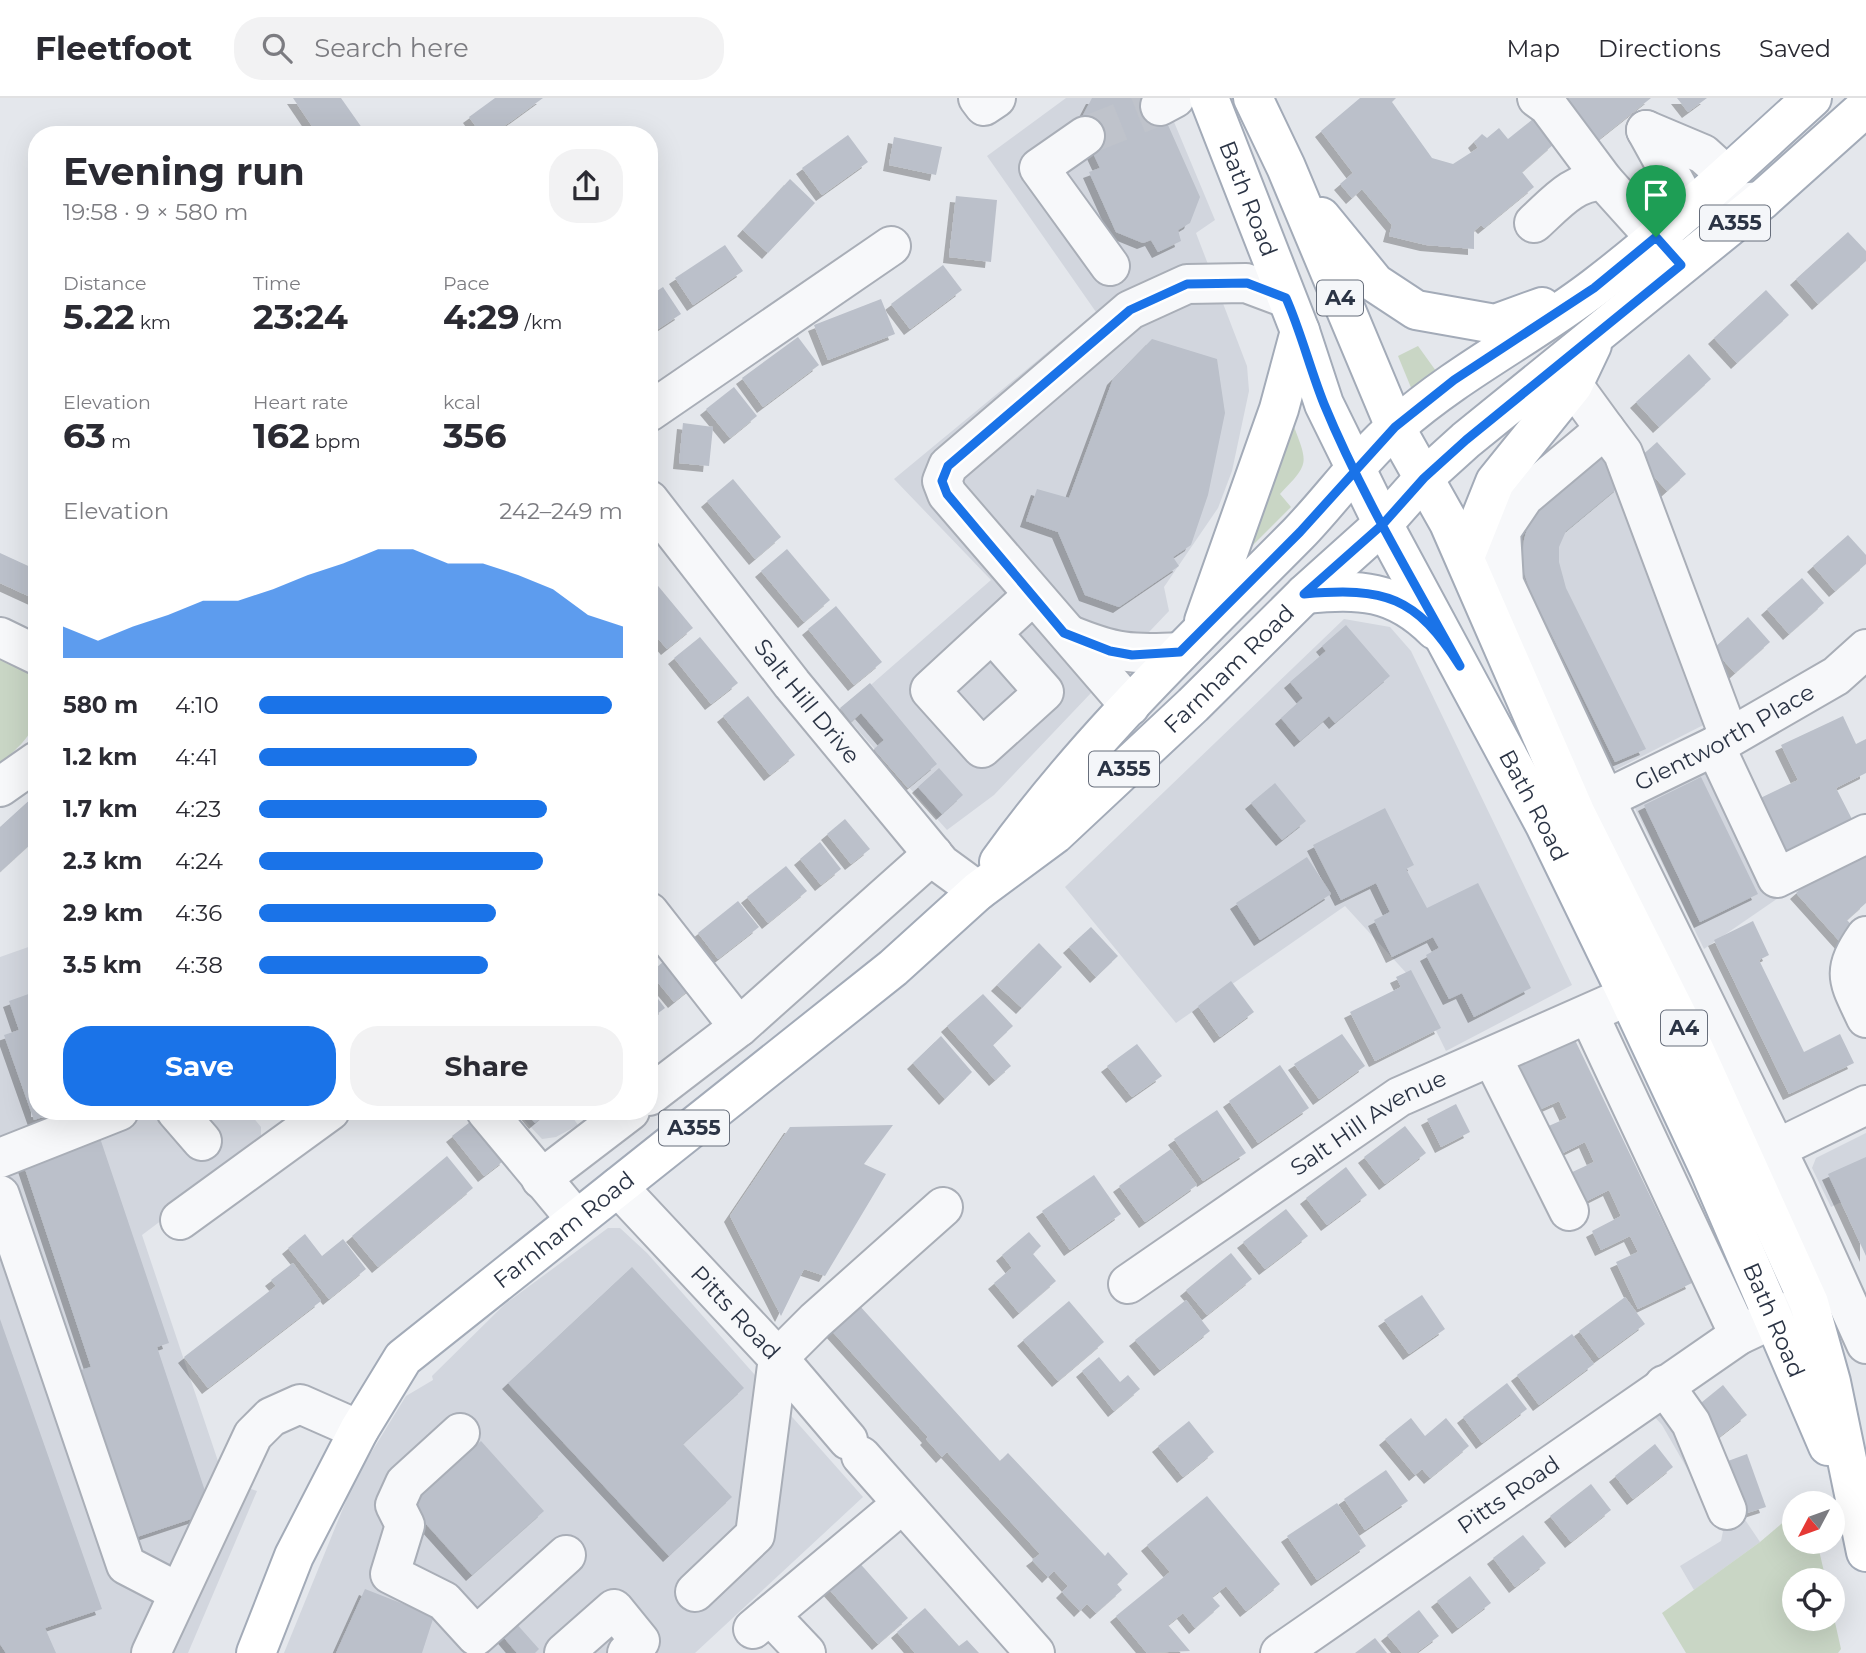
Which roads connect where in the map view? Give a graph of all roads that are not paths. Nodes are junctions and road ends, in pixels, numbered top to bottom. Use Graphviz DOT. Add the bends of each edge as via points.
graph roads {
  1 [pos="978,98"];
  2 [pos="996,98"];
  3 [pos="1209,98"];
  4 [pos="1253,98"];
  5 [pos="1537,98"];
  6 [pos="1793,104"];
  7 [pos="1866,107"];
  8 [pos="1085,136"];
  9 [pos="1286,167"];
  10 [pos="1604,181"];
  11 [pos="1737,202"];
  12 [pos="1689,208"];
  13 [pos="1534,223"];
  14 [pos="1656,237"];
  15 [pos="891,246"];
  16 [pos="1681,265"];
  17 [pos="1110,266"];
  18 [pos="1594,288"];
  19 [pos="1293,314"];
  20 [pos="1599,332"];
  21 [pos="1573,385"];
  22 [pos="658,406"];
  23 [pos="1395,427"];
  24 [pos="1605,429"];
  25 [pos="1357,470"];
  26 [pos="1424,478"];
  27 [pos="658,512"];
  28 [pos="1383,524"];
  29 [pos="1465,557"];
  30 [pos="1304,594"];
  31 [pos="1033,595"];
  32 [pos="992,633"];
  33 [pos="1064,633"];
  34 [pos="0,637"];
  35 [pos="1191,640"];
  36 [pos="1866,649"];
  37 [pos="28,651"];
  38 [pos="1460,666"];
  39 [pos="1130,706"];
  40 [pos="1722,741"];
  41 [pos="28,767"];
  42 [pos="0,787"];
  43 [pos="1590,806"];
  44 [pos="1866,834"];
  45 [pos="933,855"];
  46 [pos="978,891"];
  47 [pos="658,924"];
  48 [pos="1866,936"];
  49 [pos="1628,996"];
  50 [pos="1589,1015"];
  51 [pos="1866,1018"];
  52 [pos="739,1027"];
  53 [pos="1492,1057"];
  54 [pos="658,1089"];
  55 [pos="1866,1105"];
  56 [pos="96,1120"];
  57 [pos="184,1120"];
  58 [pos="318,1120"];
  59 [pos="493,1120"];
  60 [pos="618,1120"];
  61 [pos="202,1141"];
  62 [pos="1776,1149"];
  63 [pos="0,1158"];
  64 [pos="541,1180"];
  65 [pos="618,1187"];
  66 [pos="0,1195"];
  67 [pos="943,1207"];
  68 [pos="1569,1211"];
  69 [pos="575,1219"];
  70 [pos="180,1220"];
  71 [pos="1128,1284"];
  72 [pos="1809,1303"];
  73 [pos="1773,1318"];
  74 [pos="1739,1335"];
  75 [pos="1866,1344"];
  76 [pos="778,1357"];
  77 [pos="1664,1385"];
  78 [pos="359,1430"];
  79 [pos="460,1433"];
  80 [pos="902,1504"];
  81 [pos="1727,1510"];
  82 [pos="1864,1527"];
  83 [pos="566,1555"];
  84 [pos="178,1592"];
  85 [pos="695,1592"];
  86 [pos="475,1647"];
  87 [pos="151,1653"];
  88 [pos="256,1653"];
  89 [pos="564,1653"];
  90 [pos="627,1653"];
  91 [pos="806,1653"];
  92 [pos="1035,1653"];
  93 [pos="1280,1653"];
  1 -- 2 [label="street" via="984,106"];
  3 -- 19 [label="main road, Bath Road / A4"];
  4 -- 9 [label="main road, Bath Road / A4"];
  5 -- 10 [label="street" via="1548,106"];
  6 -- 11 [label="main road, A355"];
  7 -- 11 [label="main road, A355"];
  8 -- 17 [label="street" via="1039,168"];
  9 -- 18 [label="main road" via="1375,283 1416,310 1495,324"];
  9 -- 23 [label="main road, Bath Road / A4"];
  10 -- 13 [label="street" via="1576,187"];
  10 -- 14 [label="street"];
  11 -- 12 [label="main road, A355"];
  11 -- 12 [label="street" via="1703,154 1646,130"];
  11 -- 16 [label="main road, A355"];
  12 -- 14 [label="main road, A355"];
  14 -- 16 [label="street"];
  14 -- 18 [label="main road, A355"];
  15 -- 22 [label="street"];
  16 -- 20 [label="main road, A355"];
  18 -- 23 [label="main road, A355" via="1454,380"];
  19 -- 25 [label="main road, Bath Road / A4" via="1324,404"];
  19 -- 31 [label="street" via="1247,283 1187,284 1130,310 948,466 942,481 947,494"];
  19 -- 35 [label="main road" via="1279,409"];
  20 -- 21 [label="main road"];
  20 -- 26 [label="main road, A355"];
  21 -- 24 [label="street"];
  21 -- 29 [label="main road" via="1495,482"];
  23 -- 25 [label="main road, A355"];
  23 -- 26 [label="main road, Bath Road / A4"];
  24 -- 40 [label="street" via="1623,453"];
  24 -- 43 [label="street, Bath Road" via="1524,497 1501,531 1504,583"];
  25 -- 28 [label="main road, Bath Road / A4"];
  25 -- 35 [label="main road, Farnham Road / A355"];
  26 -- 28 [label="main road, A355"];
  26 -- 29 [label="main road, Bath Road / A4"];
  27 -- 45 [label="street, Salt Hill Drive"];
  28 -- 30 [label="main road, Farnham Road / A355"];
  28 -- 38 [label="main road, Bath Road / A4"];
  29 -- 43 [label="main road, Bath Road / A4"];
  30 -- 38 [label="main road" via="1350,590 1401,602 1440,634"];
  30 -- 46 [label="main road, Farnham Road / A355" via="1055,834"];
  31 -- 32 [label="street"];
  31 -- 33 [label="street"];
  33 -- 35 [label="street" via="1132,655"];
  33 -- 39 [label="street"];
  34 -- 37 [label="street"];
  35 -- 39 [label="main road, Farnham Road / A355"];
  36 -- 40 [label="street, Glentworth Place" via="1836,676"];
  38 -- 49 [label="main road, Bath Road / A4" via="1545,825"];
  39 -- 46 [label="main road, Farnham Road / A355" via="1036,810"];
  40 -- 43 [label="street, Glentworth Place"];
  40 -- 44 [label="street" via="1777,878"];
  41 -- 42 [label="street"];
  43 -- 62 [label="street, Bath Road"];
  43 -- 72 [label="main road, Bath Road / A4"];
  45 -- 46 [label="street, Salt Hill Drive"];
  45 -- 52 [label="street"];
  46 -- 65 [label="main road, Farnham Road / A355" via="893,968"];
  47 -- 52 [label="street"];
  48 -- 51 [label="street" via="1854,953 1847,977"];
  49 -- 50 [label="street, Salt Hill Avenue"];
  49 -- 73 [label="main road, Bath Road / A4"];
  50 -- 53 [label="street, Salt Hill Avenue"];
  50 -- 74 [label="street"];
  52 -- 54 [label="street"];
  53 -- 68 [label="street"];
  53 -- 71 [label="street, Salt Hill Avenue" via="1399,1097"];
  55 -- 62 [label="street"];
  56 -- 63 [label="street"];
  57 -- 61 [label="street"];
  58 -- 70 [label="street"];
  59 -- 64 [label="street"];
  60 -- 64 [label="street"];
  62 -- 75 [label="street, Bath Road"];
  64 -- 69 [label="street"];
  65 -- 69 [label="main road, Farnham Road / A355"];
  65 -- 76 [label="street, Pitts Road"];
  66 -- 84 [label="street" via="126,1565"];
  67 -- 76 [label="street"];
  69 -- 78 [label="main road, Farnham Road / A355" via="403,1358"];
  72 -- 73 [label="street, Pitts Road"];
  72 -- 82 [label="main road, Bath Road / A4"];
  73 -- 74 [label="street, Pitts Road"];
  73 -- 82 [label="main road, Bath Road / A4"];
  74 -- 77 [label="street, Pitts Road"];
  76 -- 80 [label="street, Pitts Road"];
  76 -- 85 [label="street" via="755,1535"];
  77 -- 81 [label="street" via="1690,1423"];
  77 -- 93 [label="street, Pitts Road"];
  78 -- 84 [label="street" via="300,1404 271,1417 253,1435"];
  78 -- 88 [label="main road, Farnham Road / A355" via="294,1556"];
  79 -- 86 [label="street" via="405,1483 395,1505 405,1525 390,1574 444,1601"];
  80 -- 91 [label="street" via="762,1622"];
  80 -- 92 [label="street, Pitts Road"];
  83 -- 86 [label="street"];
  84 -- 87 [label="street"];
  89 -- 90 [label="street" via="614,1609 640,1641"];
}
